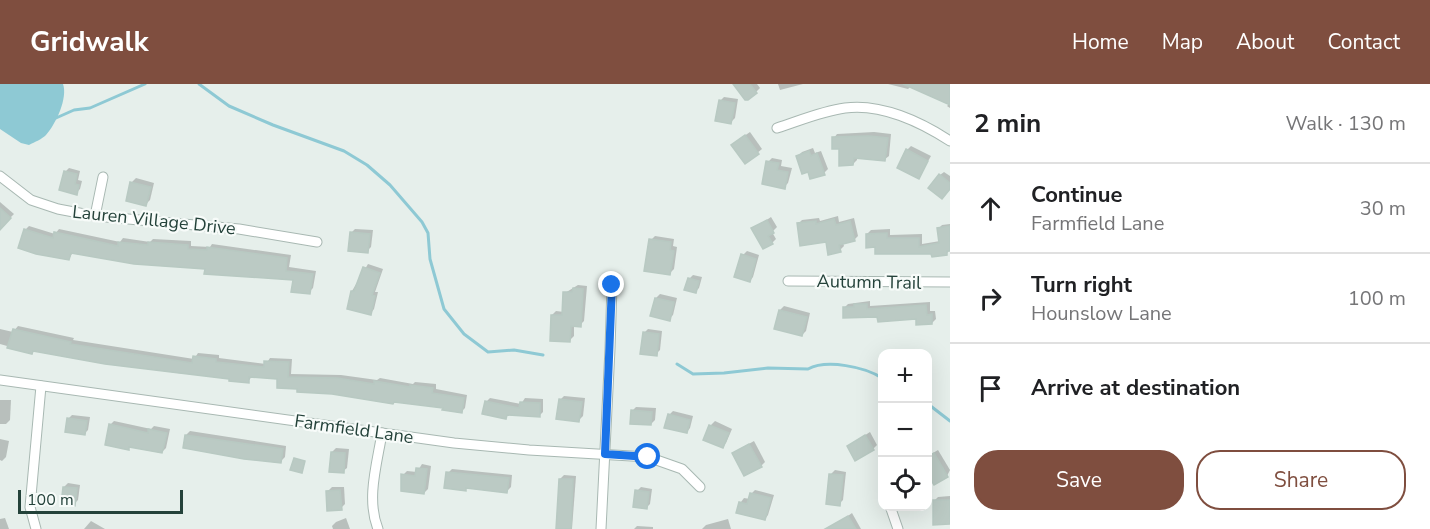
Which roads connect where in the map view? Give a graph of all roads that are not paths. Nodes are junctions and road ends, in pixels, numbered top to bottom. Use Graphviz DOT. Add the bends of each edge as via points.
graph roads {
  1 [pos="777,128"];
  2 [pos="950,141"];
  3 [pos="0,176"];
  4 [pos="103,177"];
  5 [pos="95,216"];
  6 [pos="317,242"];
  7 [pos="788,281"];
  8 [pos="950,282"];
  9 [pos="612,285"];
  10 [pos="0,380"];
  11 [pos="41,386"];
  12 [pos="382,433"];
  13 [pos="605,454"];
  14 [pos="700,487"];
  15 [pos="891,511"];
  16 [pos="36,529"];
  17 [pos="378,529"];
  18 [pos="601,529"];
  19 [pos="898,529"];
  1 -- 2 [label="street" via="833,110 863,108 903,116"];
  3 -- 5 [label="street, Lauren Village Drive" via="31,200"];
  4 -- 5 [label="street"];
  5 -- 6 [label="street, Lauren Village Drive" via="239,229"];
  7 -- 8 [label="street, Autumn Trail"];
  9 -- 13 [label="street"];
  10 -- 11 [label="street, Farmfield Lane"];
  11 -- 12 [label="street, Farmfield Lane"];
  11 -- 16 [label="street" via="30,507"];
  12 -- 13 [label="street, Farmfield Lane" via="497,447"];
  12 -- 17 [label="street" via="372,492"];
  13 -- 14 [label="street, Farmfield Lane" via="657,459 682,469"];
  13 -- 18 [label="street"];
  15 -- 19 [label="street"];
}
